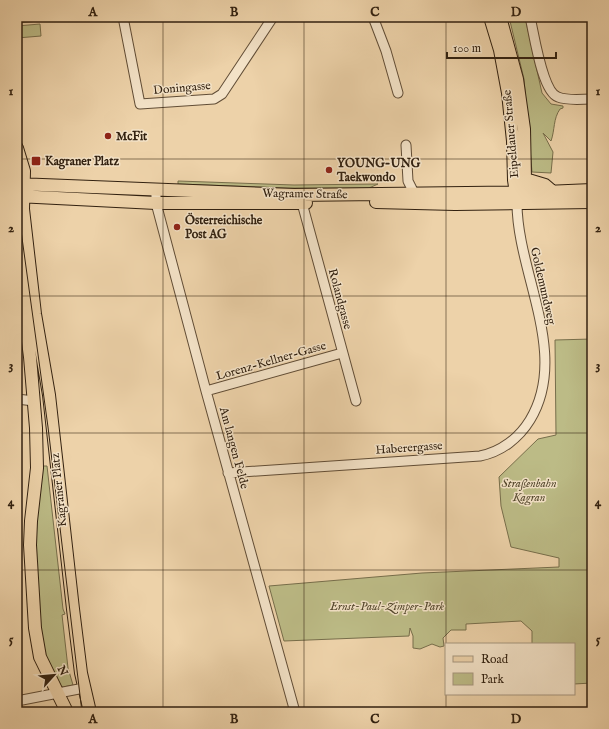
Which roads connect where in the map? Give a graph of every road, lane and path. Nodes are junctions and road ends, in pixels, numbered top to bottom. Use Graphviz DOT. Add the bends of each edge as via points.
graph roads {
  1 [pos="123,17"];
  2 [pos="273,17"];
  3 [pos="372,17"];
  4 [pos="490,17"];
  5 [pos="500,17"];
  6 [pos="530,17"];
  7 [pos="398,93"];
  8 [pos="592,99"];
  9 [pos="406,145"];
  10 [pos="17,148"];
  11 [pos="525,179"];
  12 [pos="20,190"];
  13 [pos="156,190"];
  14 [pos="592,190"];
  15 [pos="552,191"];
  16 [pos="414,193"];
  17 [pos="517,198"];
  18 [pos="592,202"];
  19 [pos="156,203"];
  20 [pos="302,203"];
  21 [pos="17,256"];
  22 [pos="342,353"];
  23 [pos="546,375"];
  24 [pos="206,391"];
  25 [pos="17,399"];
  26 [pos="34,401"];
  27 [pos="356,401"];
  28 [pos="228,473"];
  29 [pos="84,688"];
  30 [pos="59,693"];
  31 [pos="17,701"];
  32 [pos="67,712"];
  33 [pos="90,712"];
  34 [pos="295,712"];
  1 -- 2 [label="street, Doningasse" via="140,104 214,99 222,94"];
  3 -- 7 [label="street" via="386,51"];
  4 -- 17 [label="main road, Eipeldauer Straße" via="505,74"];
  5 -- 11 [label="main road, Eipeldauer Straße" via="521,105"];
  6 -- 8 [label="street" via="550,92 558,98"];
  9 -- 16 [label="street" via="408,181"];
  10 -- 12 [label="main road, Kagraner Platz" via="22,160"];
  11 -- 15 [label="main road" via="545,185"];
  11 -- 17 [label="main road, Eipeldauer Straße"];
  12 -- 13 [label="main road, Wagramer Straße"];
  12 -- 19 [label="main road, Wagramer Straße"];
  12 -- 29 [label="main road, Kagraner Platz" via="35,314 49,395 72,610"];
  13 -- 16 [label="main road, Wagramer Straße" via="294,195"];
  13 -- 19 [label="street, Am langen Felde"];
  14 -- 15 [label="main road, Wagramer Straße"];
  15 -- 17 [label="main road, Wagramer Straße"];
  16 -- 17 [label="main road, Wagramer Straße"];
  17 -- 18 [label="main road, Wagramer Straße"];
  17 -- 20 [label="main road, Wagramer Straße"];
  17 -- 23 [label="street, Goldemundweg" via="518,227 542,334"];
  19 -- 20 [label="main road, Wagramer Straße"];
  19 -- 24 [label="street, Am langen Felde"];
  20 -- 22 [label="street, Rolandgasse"];
  21 -- 26 [label="main road, Kagraner Platz"];
  22 -- 24 [label="street, Lorenz-Kellner-Gasse"];
  22 -- 27 [label="street, Rolandgasse"];
  23 -- 28 [label="street, Haberergasse" via="540,400 525,428 510,442 485,455"];
  24 -- 28 [label="street, Am langen Felde"];
  25 -- 26 [label="street"];
  26 -- 30 [label="main road, Kagraner Platz" via="37,457 30,545 35,628 40,657"];
  28 -- 34 [label="street, Am langen Felde"];
  29 -- 30 [label="street"];
  29 -- 33 [label="main road, Kagraner Platz"];
  30 -- 31 [label="street"];
  30 -- 32 [label="main road, Kagraner Platz"];
}
